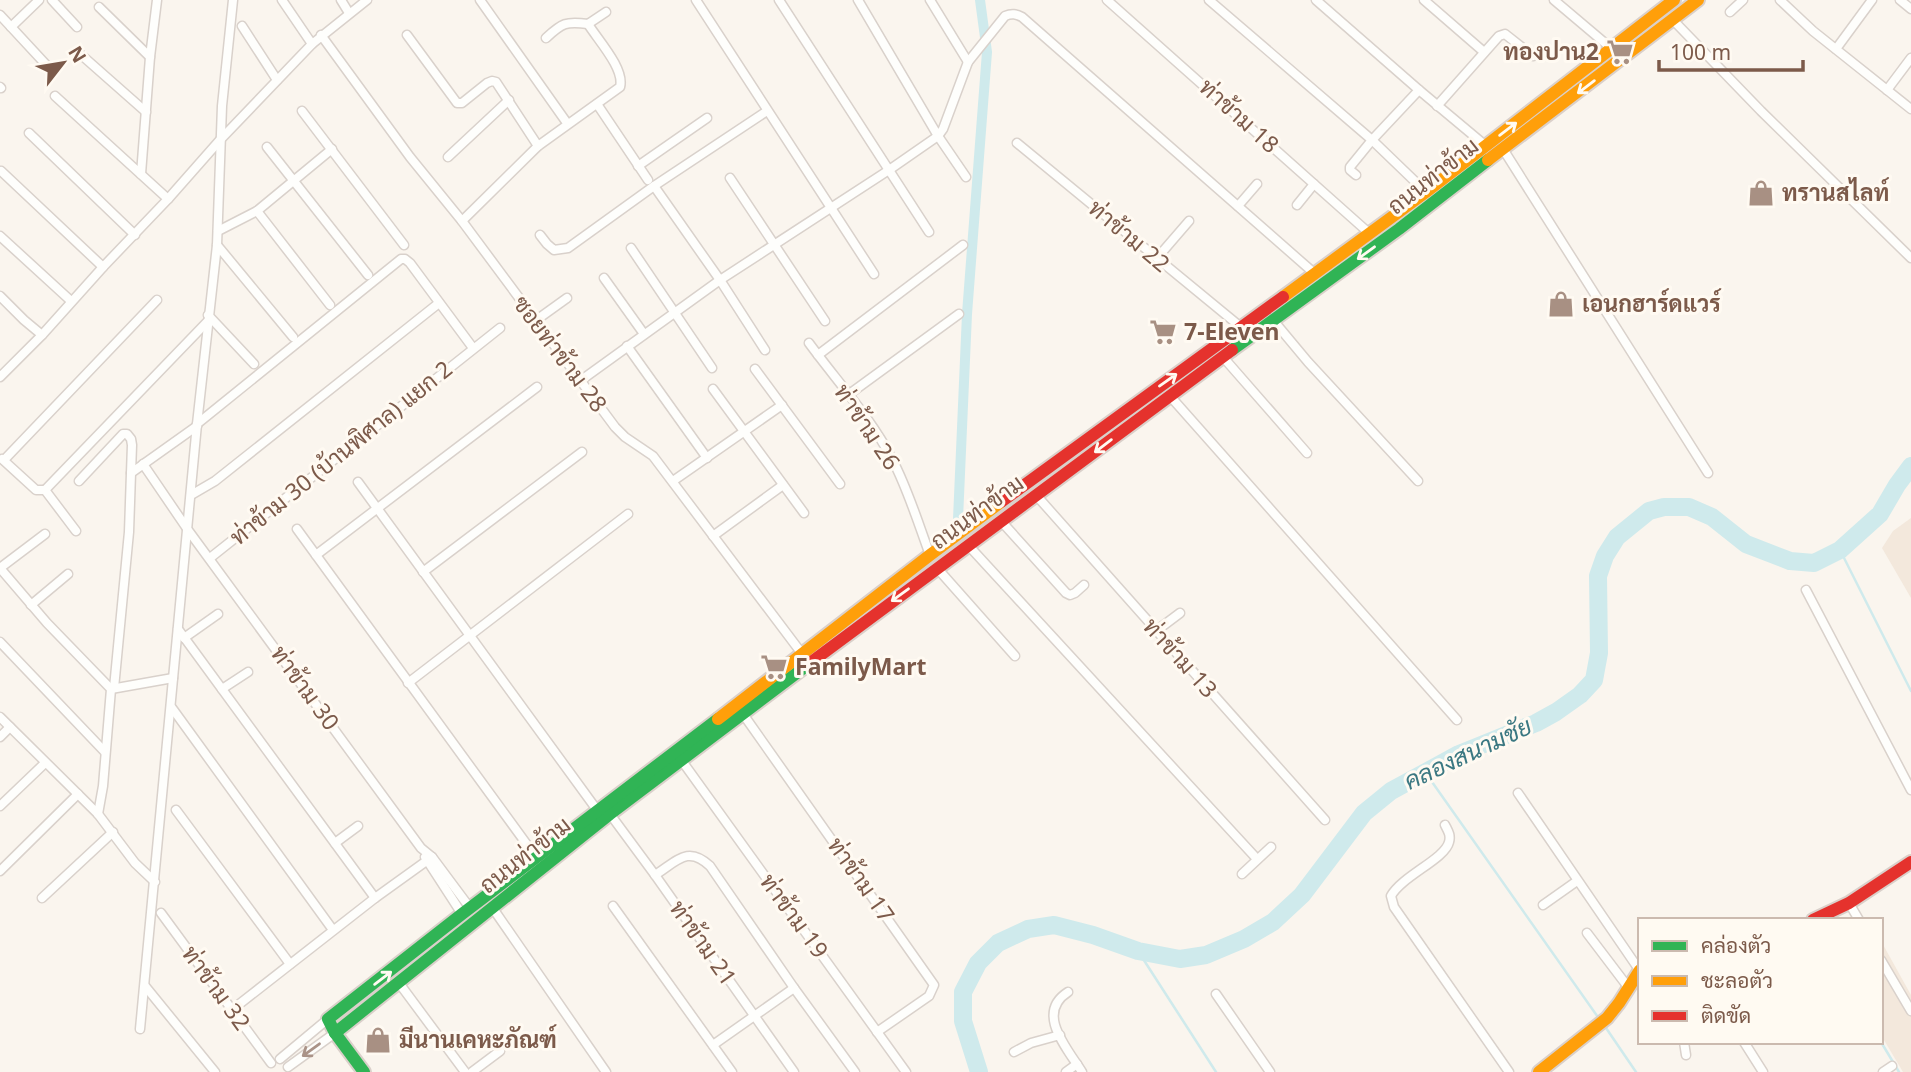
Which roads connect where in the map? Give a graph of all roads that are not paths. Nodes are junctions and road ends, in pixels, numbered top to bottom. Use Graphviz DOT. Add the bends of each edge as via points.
graph roads {
  1 [pos="39,0"];
  2 [pos="52,0"];
  3 [pos="146,0"];
  4 [pos="233,0"];
  5 [pos="282,0"];
  6 [pos="341,0"];
  7 [pos="367,0"];
  8 [pos="480,0"];
  9 [pos="696,0"];
  10 [pos="779,0"];
  11 [pos="858,0"];
  12 [pos="930,0"];
  13 [pos="1107,0"];
  14 [pos="1209,0"];
  15 [pos="1316,0"];
  16 [pos="1424,0"];
  17 [pos="1554,0"];
  18 [pos="1674,0"];
  19 [pos="1698,0"];
  20 [pos="1744,0"];
  21 [pos="1780,0"];
  22 [pos="1872,0"];
  23 [pos="1900,0"];
  24 [pos="157,4"];
  25 [pos="99,7"];
  26 [pos="1911,9"];
  27 [pos="606,12"];
  28 [pos="1730,12"];
  29 [pos="349,13"];
  30 [pos="1673,20"];
  31 [pos="4,22"];
  32 [pos="587,24"];
  33 [pos="242,26"];
  34 [pos="77,27"];
  35 [pos="407,34"];
  36 [pos="321,35"];
  37 [pos="546,38"];
  38 [pos="312,44"];
  39 [pos="1612,49"];
  40 [pos="1836,49"];
  41 [pos="1484,51"];
  42 [pos="78,52"];
  43 [pos="150,57"];
  44 [pos="1533,57"];
  45 [pos="1911,58"];
  46 [pos="968,62"];
  47 [pos="51,70"];
  48 [pos="276,80"];
  49 [pos="1419,90"];
  50 [pos="1886,90"];
  51 [pos="54,96"];
  52 [pos="509,100"];
  53 [pos="597,104"];
  54 [pos="1437,106"];
  55 [pos="1911,109"];
  56 [pos="302,111"];
  57 [pos="767,111"];
  58 [pos="146,112"];
  59 [pos="708,118"];
  60 [pos="567,123"];
  61 [pos="29,133"];
  62 [pos="937,136"];
  63 [pos="1372,140"];
  64 [pos="220,141"];
  65 [pos="1017,143"];
  66 [pos="538,146"];
  67 [pos="1486,146"];
  68 [pos="267,147"];
  69 [pos="332,149"];
  70 [pos="1503,149"];
  71 [pos="448,157"];
  72 [pos="638,166"];
  73 [pos="889,170"];
  74 [pos="0,171"];
  75 [pos="141,174"];
  76 [pos="1356,175"];
  77 [pos="966,177"];
  78 [pos="730,178"];
  79 [pos="295,180"];
  80 [pos="651,183"];
  81 [pos="1257,184"];
  82 [pos="1314,184"];
  83 [pos="1426,192"];
  84 [pos="168,199"];
  85 [pos="1297,205"];
  86 [pos="1238,206"];
  87 [pos="831,208"];
  88 [pos="257,211"];
  89 [pos="461,221"];
  90 [pos="1189,221"];
  91 [pos="218,231"];
  92 [pos="929,232"];
  93 [pos="1369,233"];
  94 [pos="135,234"];
  95 [pos="540,235"];
  96 [pos="0,236"];
  97 [pos="217,245"];
  98 [pos="404,245"];
  99 [pos="774,245"];
  100 [pos="963,245"];
  101 [pos="631,248"];
  102 [pos="1157,258"];
  103 [pos="1911,258"];
  104 [pos="103,267"];
  105 [pos="1314,273"];
  106 [pos="874,274"];
  107 [pos="369,275"];
  108 [pos="604,278"];
  109 [pos="720,280"];
  110 [pos="0,296"];
  111 [pos="567,298"];
  112 [pos="157,300"];
  113 [pos="71,301"];
  114 [pos="439,303"];
  115 [pos="330,305"];
  116 [pos="674,312"];
  117 [pos="959,314"];
  118 [pos="208,318"];
  119 [pos="1273,320"];
  120 [pos="535,321"];
  121 [pos="825,321"];
  122 [pos="500,328"];
  123 [pos="1242,328"];
  124 [pos="644,334"];
  125 [pos="42,335"];
  126 [pos="293,337"];
  127 [pos="809,343"];
  128 [pos="627,346"];
  129 [pos="473,348"];
  130 [pos="765,350"];
  131 [pos="818,355"];
  132 [pos="1223,357"];
  133 [pos="254,364"];
  134 [pos="712,369"];
  135 [pos="755,369"];
  136 [pos="0,377"];
  137 [pos="580,381"];
  138 [pos="537,387"];
  139 [pos="713,388"];
  140 [pos="848,395"];
  141 [pos="1170,396"];
  142 [pos="782,405"];
  143 [pos="1121,414"];
  144 [pos="197,425"];
  145 [pos="1130,425"];
  146 [pos="744,432"];
  147 [pos="582,452"];
  148 [pos="1307,453"];
  149 [pos="707,458"];
  150 [pos="2,459"];
  151 [pos="143,464"];
  152 [pos="131,473"];
  153 [pos="1708,473"];
  154 [pos="79,481"];
  155 [pos="673,481"];
  156 [pos="1418,481"];
  157 [pos="359,482"];
  158 [pos="840,484"];
  159 [pos="783,485"];
  160 [pos="45,490"];
  161 [pos="191,495"];
  162 [pos="1036,495"];
  163 [pos="377,509"];
  164 [pos="804,513"];
  165 [pos="628,514"];
  166 [pos="1001,521"];
  167 [pos="297,529"];
  168 [pos="188,530"];
  169 [pos="76,531"];
  170 [pos="45,534"];
  171 [pos="713,537"];
  172 [pos="968,545"];
  173 [pos="316,555"];
  174 [pos="930,555"];
  175 [pos="209,558"];
  176 [pos="0,568"];
  177 [pos="937,568"];
  178 [pos="423,572"];
  179 [pos="68,574"];
  180 [pos="1084,585"];
  181 [pos="1806,590"];
  182 [pos="31,605"];
  183 [pos="1180,613"];
  184 [pos="218,614"];
  185 [pos="178,629"];
  186 [pos="1156,631"];
  187 [pos="470,635"];
  188 [pos="184,638"];
  189 [pos="0,642"];
  190 [pos="1015,656"];
  191 [pos="806,659"];
  192 [pos="248,672"];
  193 [pos="173,678"];
  194 [pos="408,683"];
  195 [pos="112,688"];
  196 [pos="222,689"];
  197 [pos="172,708"];
  198 [pos="743,714"];
  199 [pos="0,717"];
  200 [pos="1457,720"];
  201 [pos="10,727"];
  202 [pos="0,737"];
  203 [pos="106,752"];
  204 [pos="682,761"];
  205 [pos="45,763"];
  206 [pos="1911,790"];
  207 [pos="1518,793"];
  208 [pos="78,794"];
  209 [pos="0,806"];
  210 [pos="176,810"];
  211 [pos="597,810"];
  212 [pos="99,814"];
  213 [pos="610,814"];
  214 [pos="1325,820"];
  215 [pos="1445,825"];
  216 [pos="358,826"];
  217 [pos="114,832"];
  218 [pos="335,843"];
  219 [pos="1271,847"];
  220 [pos="536,858"];
  221 [pos="429,859"];
  222 [pos="1257,859"];
  223 [pos="1911,862"];
  224 [pos="0,871"];
  225 [pos="1241,874"];
  226 [pos="655,875"];
  227 [pos="1577,881"];
  228 [pos="155,882"];
  229 [pos="42,898"];
  230 [pos="375,898"];
  231 [pos="1849,903"];
  232 [pos="1543,905"];
  233 [pos="613,906"];
  234 [pos="492,907"];
  235 [pos="466,911"];
  236 [pos="161,913"];
  237 [pos="1817,918"];
  238 [pos="1858,918"];
  239 [pos="333,930"];
  240 [pos="1587,933"];
  241 [pos="1883,963"];
  242 [pos="290,964"];
  243 [pos="1638,967"];
  244 [pos="1638,973"];
  245 [pos="399,983"];
  246 [pos="145,986"];
  247 [pos="1628,987"];
  248 [pos="794,988"];
  249 [pos="1068,992"];
  250 [pos="1216,993"];
  251 [pos="233,1009"];
  252 [pos="1911,1012"];
  253 [pos="754,1016"];
  254 [pos="328,1020"];
  255 [pos="140,1029"];
  256 [pos="877,1032"];
  257 [pos="335,1033"];
  258 [pos="1060,1035"];
  259 [pos="1684,1044"];
  260 [pos="1745,1044"];
  261 [pos="713,1045"];
  262 [pos="500,1051"];
  263 [pos="1014,1052"];
  264 [pos="1686,1055"];
  265 [pos="274,1065"];
  266 [pos="1892,1066"];
  267 [pos="1080,1068"];
  268 [pos="288,1070"];
  269 [pos="215,1072"];
  270 [pos="364,1072"];
  271 [pos="465,1072"];
  272 [pos="472,1072"];
  273 [pos="606,1072"];
  274 [pos="732,1072"];
  275 [pos="794,1072"];
  276 [pos="855,1072"];
  277 [pos="906,1072"];
  278 [pos="1066,1072"];
  279 [pos="1270,1072"];
  280 [pos="1509,1072"];
  281 [pos="1539,1072"];
  282 [pos="1763,1072"];
  283 [pos="1883,1072"];
  1 -- 31 [label="street"];
  2 -- 34 [label="street"];
  3 -- 24 [label="street"];
  4 -- 64 [label="street"];
  5 -- 38 [label="street"];
  6 -- 29 [label="street"];
  7 -- 29 [label="street"];
  8 -- 60 [label="street"];
  9 -- 57 [label="street"];
  10 -- 73 [label="street"];
  11 -- 62 [label="street"];
  12 -- 46 [label="street"];
  13 -- 82 [label="street, ท่าข้าม 18"];
  14 -- 63 [label="street"];
  15 -- 49 [label="street"];
  16 -- 41 [label="street"];
  17 -- 39 [label="street"];
  18 -- 39 [label="street, ถนนท่าข้าม"];
  19 -- 30 [label="street, ถนนท่าข้าม"];
  20 -- 28 [label="street"];
  21 -- 40 [label="street"];
  22 -- 40 [label="street"];
  23 -- 26 [label="street"];
  24 -- 43 [label="street"];
  25 -- 43 [label="street"];
  27 -- 32 [label="street"];
  29 -- 36 [label="street"];
  30 -- 70 [label="street, ถนนท่าข้าม, one-way"];
  30 -- 103 [label="street"];
  31 -- 47 [label="street"];
  32 -- 37 [label="street" via="565,23"];
  32 -- 53 [label="street" via="622,80 620,88"];
  33 -- 48 [label="street"];
  35 -- 52 [label="street" via="457,103 492,81"];
  36 -- 38 [label="street"];
  36 -- 89 [label="street, ซอยท่าข้าม 28"];
  38 -- 48 [label="street"];
  67 -- 39 [label="street, ถนนท่าข้าม, one-way"];
  40 -- 50 [label="street"];
  41 -- 44 [label="street" via="1505,34"];
  41 -- 54 [label="street"];
  42 -- 58 [label="street"];
  43 -- 58 [label="street"];
  45 -- 50 [label="street"];
  46 -- 62 [label="street"];
  46 -- 86 [label="street" via="1005,16 1022,17"];
  48 -- 64 [label="street"];
  49 -- 54 [label="street"];
  49 -- 63 [label="street"];
  50 -- 55 [label="street"];
  51 -- 75 [label="street"];
  52 -- 66 [label="street"];
  52 -- 71 [label="street"];
  53 -- 60 [label="street"];
  53 -- 72 [label="street"];
  54 -- 67 [label="street"];
  56 -- 69 [label="street"];
  57 -- 80 [label="street"];
  57 -- 87 [label="street"];
  58 -- 75 [label="street"];
  59 -- 72 [label="street"];
  60 -- 66 [label="street"];
  61 -- 94 [label="street"];
  62 -- 73 [label="street"];
  62 -- 77 [label="street"];
  63 -- 76 [label="street" via="1350,167"];
  63 -- 83 [label="street"];
  64 -- 84 [label="street"];
  64 -- 91 [label="street"];
  65 -- 102 [label="street, ท่าข้าม 22"];
  66 -- 89 [label="street"];
  67 -- 83 [label="street, ถนนท่าข้าม"];
  68 -- 79 [label="street"];
  69 -- 79 [label="street"];
  69 -- 98 [label="street"];
  70 -- 119 [label="street, ถนนท่าข้าม, one-way"];
  70 -- 153 [label="street"];
  72 -- 80 [label="street"];
  73 -- 87 [label="street"];
  73 -- 92 [label="street"];
  74 -- 104 [label="street"];
  75 -- 84 [label="street"];
  78 -- 99 [label="street"];
  79 -- 88 [label="street"];
  79 -- 107 [label="street"];
  80 -- 95 [label="street" via="568,248 554,250"];
  80 -- 109 [label="street"];
  81 -- 86 [label="street"];
  82 -- 85 [label="street"];
  82 -- 93 [label="street, ท่าข้าม 18"];
  83 -- 93 [label="street, ถนนท่าข้าม"];
  84 -- 94 [label="street"];
  86 -- 105 [label="street"];
  87 -- 99 [label="street"];
  87 -- 106 [label="street"];
  88 -- 91 [label="street"];
  88 -- 115 [label="street"];
  89 -- 120 [label="street, ซอยท่าข้าม 28"];
  90 -- 102 [label="street"];
  91 -- 97 [label="street"];
  93 -- 105 [label="street, ถนนท่าข้าม"];
  94 -- 104 [label="street"];
  96 -- 113 [label="street"];
  97 -- 118 [label="street"];
  97 -- 126 [label="street"];
  99 -- 109 [label="street"];
  99 -- 121 [label="street"];
  100 -- 131 [label="street"];
  101 -- 116 [label="street"];
  102 -- 123 [label="street, ท่าข้าม 22"];
  104 -- 113 [label="street"];
  105 -- 123 [label="street, ถนนท่าข้าม"];
  108 -- 124 [label="street"];
  109 -- 116 [label="street"];
  109 -- 130 [label="street"];
  110 -- 125 [label="street"];
  111 -- 120 [label="street"];
  112 -- 150 [label="street"];
  113 -- 125 [label="street"];
  114 -- 129 [label="street"];
  114 -- 144 [label="street" via="401,259"];
  114 -- 161 [label="street" via="215,481"];
  116 -- 124 [label="street"];
  116 -- 134 [label="street"];
  117 -- 140 [label="street"];
  118 -- 133 [label="street"];
  118 -- 144 [label="street"];
  118 -- 160 [label="street"];
  119 -- 132 [label="street, ถนนท่าข้าม"];
  119 -- 156 [label="street"];
  120 -- 137 [label="street, ซอยท่าข้าม 28"];
  122 -- 129 [label="street, ท่าข้าม 30 (บ้านพิศาล) แยก 2"];
  143 -- 123 [label="street, ถนนท่าข้าม, one-way"];
  124 -- 128 [label="street"];
  125 -- 136 [label="street"];
  127 -- 131 [label="street, ท่าข้าม 26"];
  128 -- 137 [label="street"];
  128 -- 149 [label="street"];
  129 -- 175 [label="street, ท่าข้าม 30 (บ้านพิศาล) แยก 2"];
  131 -- 140 [label="street, ท่าข้าม 26"];
  132 -- 141 [label="street, ถนนท่าข้าม"];
  132 -- 148 [label="street"];
  135 -- 142 [label="street"];
  137 -- 155 [label="street, ซอยท่าข้าม 28" via="615,427 653,456"];
  138 -- 163 [label="street"];
  139 -- 146 [label="street"];
  140 -- 174 [label="street, ท่าข้าม 26" via="891,458"];
  141 -- 145 [label="street, ถนนท่าข้าม"];
  141 -- 200 [label="street"];
  142 -- 146 [label="street"];
  142 -- 158 [label="street"];
  143 -- 145 [label="street"];
  143 -- 174 [label="street, ถนนท่าข้าม"];
  144 -- 151 [label="street"];
  144 -- 161 [label="street"];
  145 -- 162 [label="street, ถนนท่าข้าม, one-way"];
  146 -- 149 [label="street"];
  146 -- 159 [label="street"];
  147 -- 178 [label="street"];
  149 -- 155 [label="street"];
  150 -- 160 [label="street" via="36,490"];
  151 -- 152 [label="street"];
  151 -- 168 [label="street, ท่าข้าม 30"];
  152 -- 154 [label="street" via="131,439 123,434"];
  152 -- 195 [label="street"];
  155 -- 171 [label="street, ซอยท่าข้าม 28"];
  157 -- 163 [label="street"];
  159 -- 164 [label="street"];
  159 -- 171 [label="street"];
  160 -- 169 [label="street"];
  161 -- 168 [label="street"];
  162 -- 166 [label="street, ถนนท่าข้าม"];
  162 -- 186 [label="street, ท่าข้าม 13"];
  163 -- 173 [label="street"];
  163 -- 178 [label="street"];
  165 -- 187 [label="street"];
  166 -- 172 [label="street, ถนนท่าข้าม"];
  166 -- 180 [label="street" via="1066,593 1075,593"];
  167 -- 173 [label="street"];
  168 -- 175 [label="street, ท่าข้าม 30"];
  168 -- 185 [label="street"];
  170 -- 176 [label="street"];
  171 -- 191 [label="street, ซอยท่าข้าม 28"];
  172 -- 177 [label="street, ถนนท่าข้าม"];
  172 -- 222 [label="street"];
  173 -- 194 [label="street"];
  174 -- 191 [label="street, ถนนท่าข้าม"];
  175 -- 221 [label="street, ท่าข้าม 30"];
  176 -- 182 [label="street"];
  177 -- 190 [label="street"];
  177 -- 191 [label="street, ถนนท่าข้าม, one-way"];
  178 -- 187 [label="street"];
  179 -- 182 [label="street"];
  181 -- 206 [label="street"];
  182 -- 195 [label="street"];
  183 -- 186 [label="street"];
  184 -- 188 [label="street"];
  185 -- 188 [label="street"];
  185 -- 193 [label="street"];
  186 -- 214 [label="street, ท่าข้าม 13"];
  187 -- 194 [label="street"];
  187 -- 211 [label="street"];
  188 -- 196 [label="street"];
  189 -- 203 [label="street"];
  191 -- 198 [label="street, ถนนท่าข้าม"];
  191 -- 211 [label="street, ถนนท่าข้าม"];
  192 -- 196 [label="street"];
  193 -- 195 [label="street"];
  193 -- 197 [label="street"];
  194 -- 220 [label="street"];
  195 -- 203 [label="street"];
  196 -- 218 [label="street"];
  197 -- 228 [label="street"];
  197 -- 239 [label="street"];
  198 -- 204 [label="street, ถนนท่าข้าม"];
  198 -- 256 [label="street, ท่าข้าม 17" via="934,985 929,996"];
  199 -- 201 [label="street"];
  201 -- 202 [label="street"];
  201 -- 205 [label="street"];
  203 -- 212 [label="street"];
  204 -- 213 [label="street, ถนนท่าข้าม"];
  204 -- 256 [label="street, ท่าข้าม 19"];
  205 -- 208 [label="street"];
  205 -- 209 [label="street"];
  207 -- 227 [label="street"];
  208 -- 212 [label="street"];
  208 -- 224 [label="street"];
  210 -- 242 [label="street"];
  211 -- 220 [label="street, ถนนท่าข้าม"];
  212 -- 217 [label="street"];
  213 -- 226 [label="street, ท่าข้าม 21"];
  213 -- 234 [label="street, ถนนท่าข้าม"];
  215 -- 280 [label="street" via="1449,845 1394,891 1394,908"];
  216 -- 218 [label="street"];
  217 -- 228 [label="street"];
  217 -- 229 [label="street"];
  218 -- 230 [label="street"];
  219 -- 222 [label="street"];
  220 -- 235 [label="street, ถนนท่าข้าม"];
  221 -- 230 [label="street"];
  221 -- 235 [label="street, ท่าข้าม 30"];
  222 -- 225 [label="street"];
  223 -- 231 [label="street"];
  226 -- 248 [label="street" via="678,860 700,857"];
  226 -- 253 [label="street, ท่าข้าม 21"];
  227 -- 232 [label="street"];
  227 -- 243 [label="street"];
  228 -- 246 [label="street"];
  230 -- 239 [label="street"];
  231 -- 237 [label="street"];
  231 -- 238 [label="street"];
  233 -- 261 [label="street"];
  234 -- 245 [label="street, ถนนท่าข้าม"];
  234 -- 273 [label="street"];
  254 -- 235 [label="street, ถนนท่าข้าม, one-way"];
  236 -- 251 [label="street, ท่าข้าม 32"];
  239 -- 242 [label="street"];
  240 -- 247 [label="street"];
  241 -- 252 [label="street"];
  242 -- 251 [label="street"];
  244 -- 247 [label="street"];
  245 -- 257 [label="street, ถนนท่าข้าม"];
  245 -- 271 [label="street"];
  246 -- 255 [label="street"];
  246 -- 269 [label="street"];
  247 -- 281 [label="street" via="1607,1018"];
  248 -- 253 [label="street"];
  248 -- 276 [label="street"];
  249 -- 258 [label="street" via="1054,1007 1052,1019"];
  250 -- 279 [label="street"];
  251 -- 265 [label="street, ท่าข้าม 32"];
  253 -- 261 [label="street"];
  253 -- 275 [label="street, ท่าข้าม 21"];
  254 -- 257 [label="street"];
  254 -- 265 [label="street, ถนนท่าข้าม"];
  256 -- 277 [label="street, ท่าข้าม 19"];
  257 -- 268 [label="street, ถนนท่าข้าม, one-way"];
  257 -- 270 [label="street"];
  258 -- 263 [label="street"];
  258 -- 267 [label="street"];
  259 -- 264 [label="street"];
  260 -- 282 [label="street"];
  261 -- 274 [label="street"];
  262 -- 272 [label="street"];
  265 -- 268 [label="street, ท่าข้าม 32" via="285,1062"];
  266 -- 283 [label="street"];
  267 -- 278 [label="street"];
}
